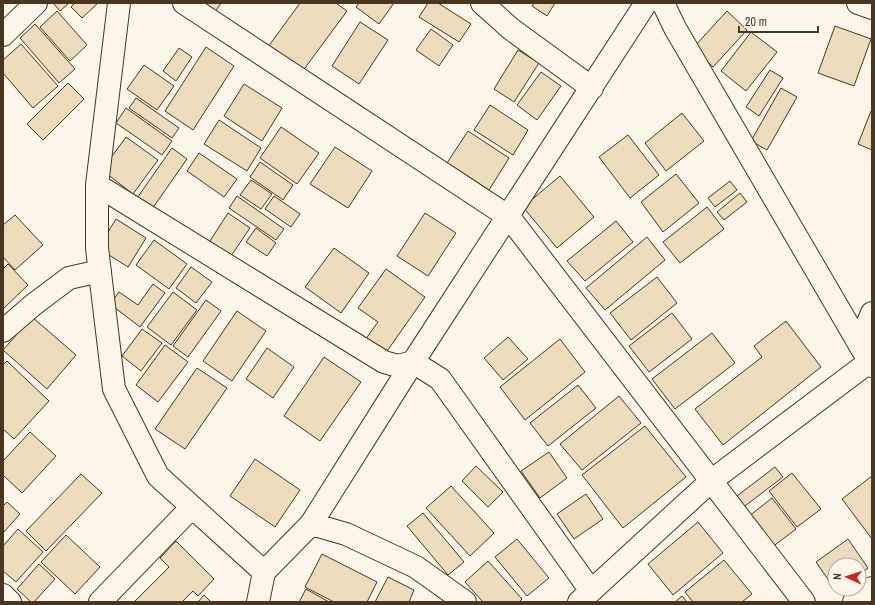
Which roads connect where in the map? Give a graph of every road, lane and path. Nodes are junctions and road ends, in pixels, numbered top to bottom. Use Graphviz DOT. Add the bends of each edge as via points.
graph roads {
  1 [pos="36,3"];
  2 [pos="119,3"];
  3 [pos="184,3"];
  4 [pos="482,3"];
  5 [pos="646,3"];
  6 [pos="663,3"];
  7 [pos="858,3"];
  8 [pos="872,8"];
  9 [pos="3,35"];
  10 [pos="592,88"];
  11 [pos="97,185"];
  12 [pos="509,217"];
  13 [pos="100,271"];
  14 [pos="872,313"];
  15 [pos="3,331"];
  16 [pos="867,357"];
  17 [pos="414,362"];
  18 [pos="711,481"];
  19 [pos="192,507"];
  20 [pos="311,524"];
  21 [pos="264,572"];
  22 [pos="872,588"];
  23 [pos="3,596"];
  24 [pos="585,597"];
  25 [pos="10,602"];
  26 [pos="100,602"];
  27 [pos="258,602"];
  28 [pos="465,602"];
  29 [pos="804,602"];
  30 [pos="854,602"];
  1 -- 9 [label="street"];
  2 -- 11 [label="street"];
  3 -- 12 [label="street"];
  4 -- 10 [label="street" via="511,29"];
  5 -- 10 [label="street"];
  6 -- 16 [label="street" via="674,28"];
  7 -- 8 [label="street"];
  10 -- 12 [label="street"];
  11 -- 13 [label="street" via="97,248"];
  11 -- 17 [label="street" via="384,362 398,366"];
  12 -- 17 [label="street"];
  12 -- 18 [label="street"];
  13 -- 15 [label="street" via="69,278"];
  13 -- 19 [label="street" via="114,389 158,476"];
  14 -- 16 [label="street"];
  16 -- 18 [label="street"];
  17 -- 20 [label="street"];
  17 -- 24 [label="street" via="440,379"];
  18 -- 24 [label="street"];
  18 -- 29 [label="street"];
  19 -- 21 [label="street"];
  19 -- 26 [label="street"];
  20 -- 21 [label="street"];
  20 -- 28 [label="street" via="346,534 416,567"];
  21 -- 27 [label="street"];
  22 -- 30 [label="street"];
  23 -- 25 [label="street"];
}
